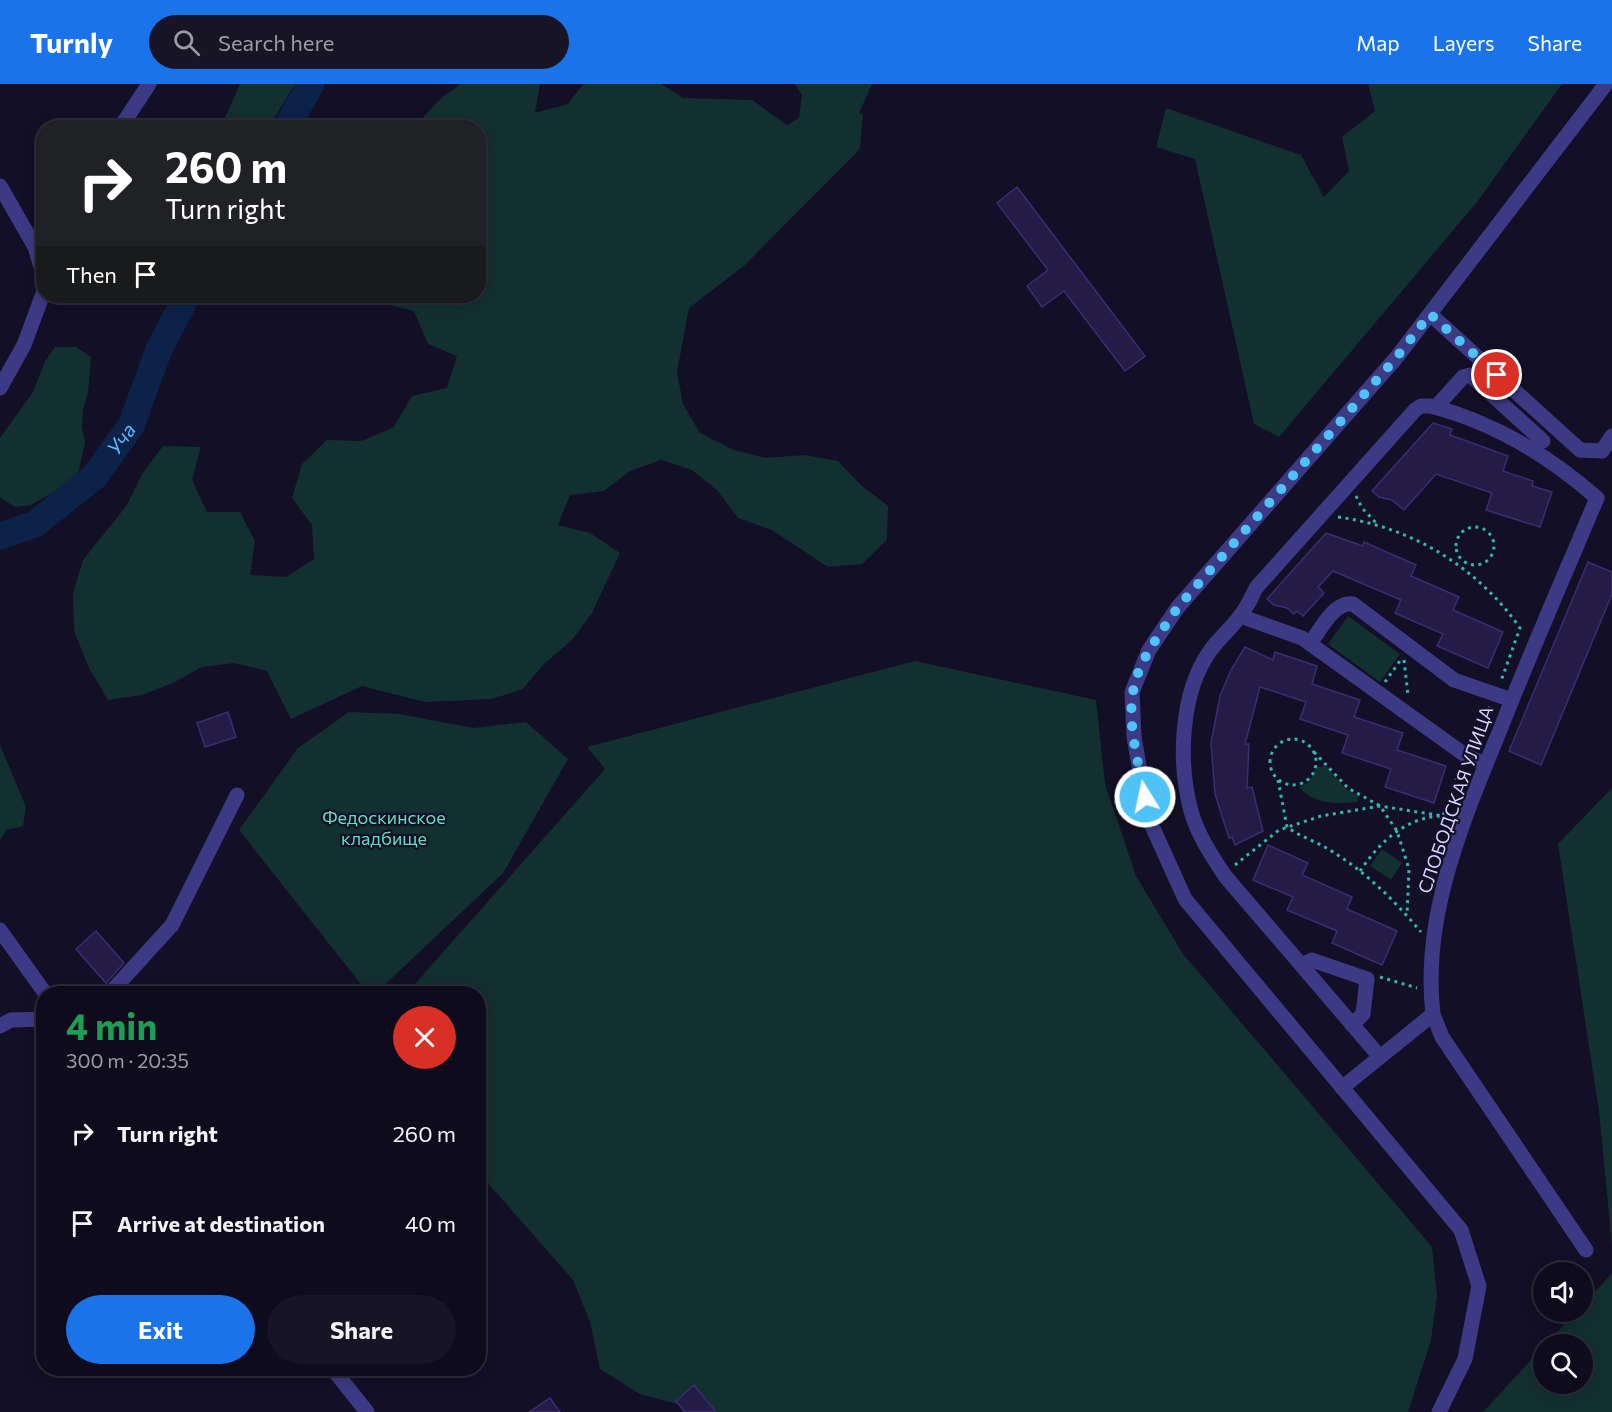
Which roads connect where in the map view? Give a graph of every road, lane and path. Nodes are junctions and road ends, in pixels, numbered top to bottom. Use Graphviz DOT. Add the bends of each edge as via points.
graph roads {
  1 [pos="149,84"];
  2 [pos="1606,84"];
  3 [pos="125,120"];
  4 [pos="0,186"];
  5 [pos="36,250"];
  6 [pos="40,303"];
  7 [pos="1430,314"];
  8 [pos="0,388"];
  9 [pos="1436,407"];
  10 [pos="1612,436"];
  11 [pos="1543,441"];
  12 [pos="1349,484"];
  13 [pos="1322,515"];
  14 [pos="1378,525"];
  15 [pos="1474,565"];
  16 [pos="1473,575"];
  17 [pos="1240,616"];
  18 [pos="1310,644"];
  19 [pos="1377,692"];
  20 [pos="1496,695"];
  21 [pos="1512,700"];
  22 [pos="1415,720"];
  23 [pos="1314,752"];
  24 [pos="1465,755"];
  25 [pos="1486,765"];
  26 [pos="1278,780"];
  27 [pos="237,795"];
  28 [pos="1380,806"];
  29 [pos="1443,816"];
  30 [pos="1466,818"];
  31 [pos="1287,827"];
  32 [pos="1397,831"];
  33 [pos="1360,871"];
  34 [pos="1224,874"];
  35 [pos="1407,916"];
  36 [pos="0,930"];
  37 [pos="1435,939"];
  38 [pos="1301,965"];
  39 [pos="1367,979"];
  40 [pos="40,986"];
  41 [pos="116,986"];
  42 [pos="1430,992"];
  43 [pos="1433,1014"];
  44 [pos="36,1019"];
  45 [pos="1352,1025"];
  46 [pos="0,1026"];
  47 [pos="1380,1057"];
  48 [pos="1342,1088"];
  49 [pos="1586,1250"];
  50 [pos="338,1376"];
  51 [pos="367,1412"];
  52 [pos="1439,1412"];
  1 -- 3 [label="street"];
  2 -- 7 [label="street"];
  4 -- 5 [label="street"];
  6 -- 8 [label="street" via="24,345"];
  7 -- 10 [label="street" via="1580,450 1602,451"];
  7 -- 48 [label="street" via="1178,607 1149,650 1132,692 1134,737 1148,817 1185,899"];
  9 -- 11 [label="street" via="1463,377 1470,375"];
  9 -- 12 [label="street" via="1421,406 1415,410"];
  9 -- 21 [label="street, СЛОБОДСКАЯ УЛИЦА" via="1525,443 1597,498"];
  12 -- 13 [label="street"];
  12 -- 14 [label="path" via="1362,508"];
  13 -- 14 [label="path"];
  13 -- 17 [label="street" via="1257,588"];
  14 -- 16 [label="path" via="1424,543"];
  15 -- 15 [label="path" via="1459,556 1456,544 1462,532 1474,527 1491,536 1494,548 1488,560"];
  15 -- 16 [label="path"];
  16 -- 20 [label="path" via="1497,597 1520,628"];
  17 -- 18 [label="street"];
  17 -- 34 [label="street" via="1209,651 1193,684 1185,726 1184,770 1191,812 1205,847"];
  18 -- 19 [label="street"];
  18 -- 20 [label="street" via="1336,609 1353,604 1454,680"];
  19 -- 22 [label="street"];
  19 -- 22 [label="path" via="1404,655"];
  20 -- 21 [label="street"];
  20 -- 24 [label="path"];
  21 -- 25 [label="street, СЛОБОДСКАЯ УЛИЦА"];
  22 -- 24 [label="street"];
  23 -- 26 [label="path" via="1316,767 1309,779 1296,786"];
  23 -- 26 [label="path" via="1298,739 1277,745 1270,765"];
  23 -- 28 [label="path" via="1348,788"];
  24 -- 25 [label="street"];
  24 -- 29 [label="path"];
  25 -- 30 [label="street, СЛОБОДСКАЯ УЛИЦА"];
  26 -- 31 [label="path"];
  27 -- 41 [label="street" via="172,925"];
  28 -- 29 [label="path"];
  28 -- 31 [label="path" via="1321,816"];
  28 -- 32 [label="path"];
  29 -- 30 [label="path"];
  29 -- 32 [label="path" via="1426,818"];
  30 -- 37 [label="street, СЛОБОДСКАЯ УЛИЦА" via="1439,901"];
  31 -- 33 [label="path"];
  31 -- 34 [label="path"];
  32 -- 33 [label="path" via="1375,849"];
  32 -- 35 [label="path" via="1409,869"];
  33 -- 35 [label="path"];
  34 -- 38 [label="street"];
  35 -- 37 [label="path" via="1425,938"];
  36 -- 40 [label="street"];
  37 -- 42 [label="street, СЛОБОДСКАЯ УЛИЦА"];
  38 -- 39 [label="street" via="1312,960"];
  38 -- 45 [label="street"];
  39 -- 42 [label="path" via="1377,976"];
  39 -- 45 [label="street" via="1363,1014"];
  42 -- 43 [label="street, СЛОБОДСКАЯ УЛИЦА"];
  43 -- 47 [label="street"];
  43 -- 49 [label="street, СЛОБОДСКАЯ УЛИЦА" via="1442,1037"];
  44 -- 46 [label="street" via="11,1020"];
  45 -- 47 [label="street"];
  47 -- 48 [label="street"];
  48 -- 52 [label="street" via="1461,1230 1479,1286 1465,1359"];
  50 -- 51 [label="street"];
}
